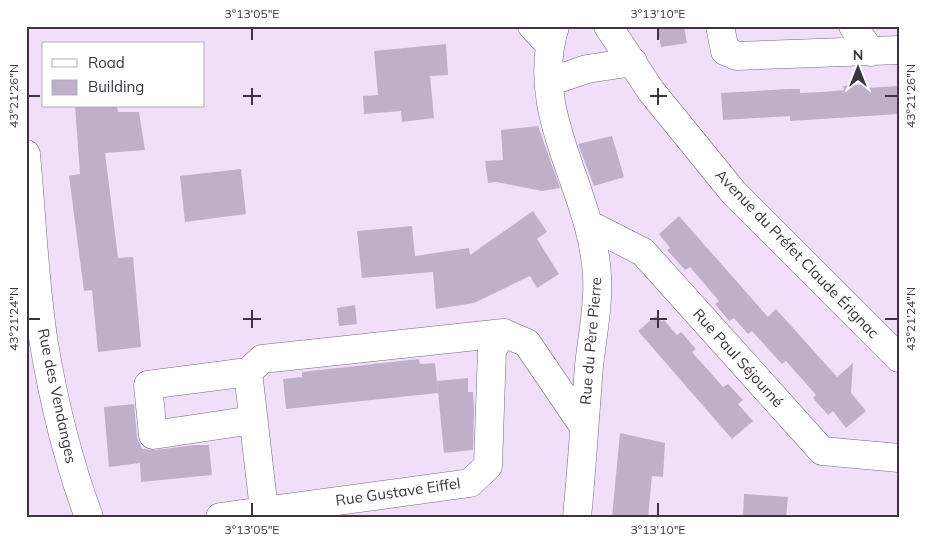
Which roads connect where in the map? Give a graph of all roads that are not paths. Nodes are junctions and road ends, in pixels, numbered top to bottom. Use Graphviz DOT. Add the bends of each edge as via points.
graph roads {
  1 [pos="608,26"];
  2 [pos="720,26"];
  3 [pos="854,26"];
  4 [pos="545,32"];
  5 [pos="899,50"];
  6 [pos="871,52"];
  7 [pos="633,62"];
  8 [pos="549,82"];
  9 [pos="26,154"];
  10 [pos="590,225"];
  11 [pos="504,333"];
  12 [pos="35,343"];
  13 [pos="899,358"];
  14 [pos="248,372"];
  15 [pos="253,420"];
  16 [pos="584,427"];
  17 [pos="899,458"];
  18 [pos="264,510"];
  19 [pos="89,517"];
  20 [pos="220,517"];
  21 [pos="577,517"];
  1 -- 7 [label="street, Avenue du Préfet Claude Érignac"];
  2 -- 6 [label="street" via="725,51 737,56"];
  3 -- 6 [label="street"];
  4 -- 8 [label="street, Rue du Père Pierre"];
  5 -- 6 [label="street"];
  7 -- 8 [label="street" via="587,70"];
  7 -- 13 [label="street, Avenue du Préfet Claude Érignac" via="651,91 734,193"];
  8 -- 10 [label="street, Rue du Père Pierre" via="549,96 565,158"];
  9 -- 12 [label="street, Rue des Vendanges"];
  10 -- 16 [label="street, Rue du Père Pierre" via="598,276"];
  10 -- 17 [label="street, Rue Paul Séjourné" via="643,252 822,450"];
  11 -- 14 [label="street" via="262,359"];
  11 -- 16 [label="street" via="527,343"];
  11 -- 18 [label="street, Rue Gustave Eiffel" via="492,349 488,466 470,483"];
  12 -- 19 [label="street, Rue des Vendanges" via="57,408 74,478"];
  14 -- 15 [label="street"];
  14 -- 15 [label="street" via="148,385 153,435"];
  15 -- 18 [label="street"];
  16 -- 21 [label="street, Rue du Père Pierre"];
  18 -- 20 [label="street, Rue Gustave Eiffel"];
}
